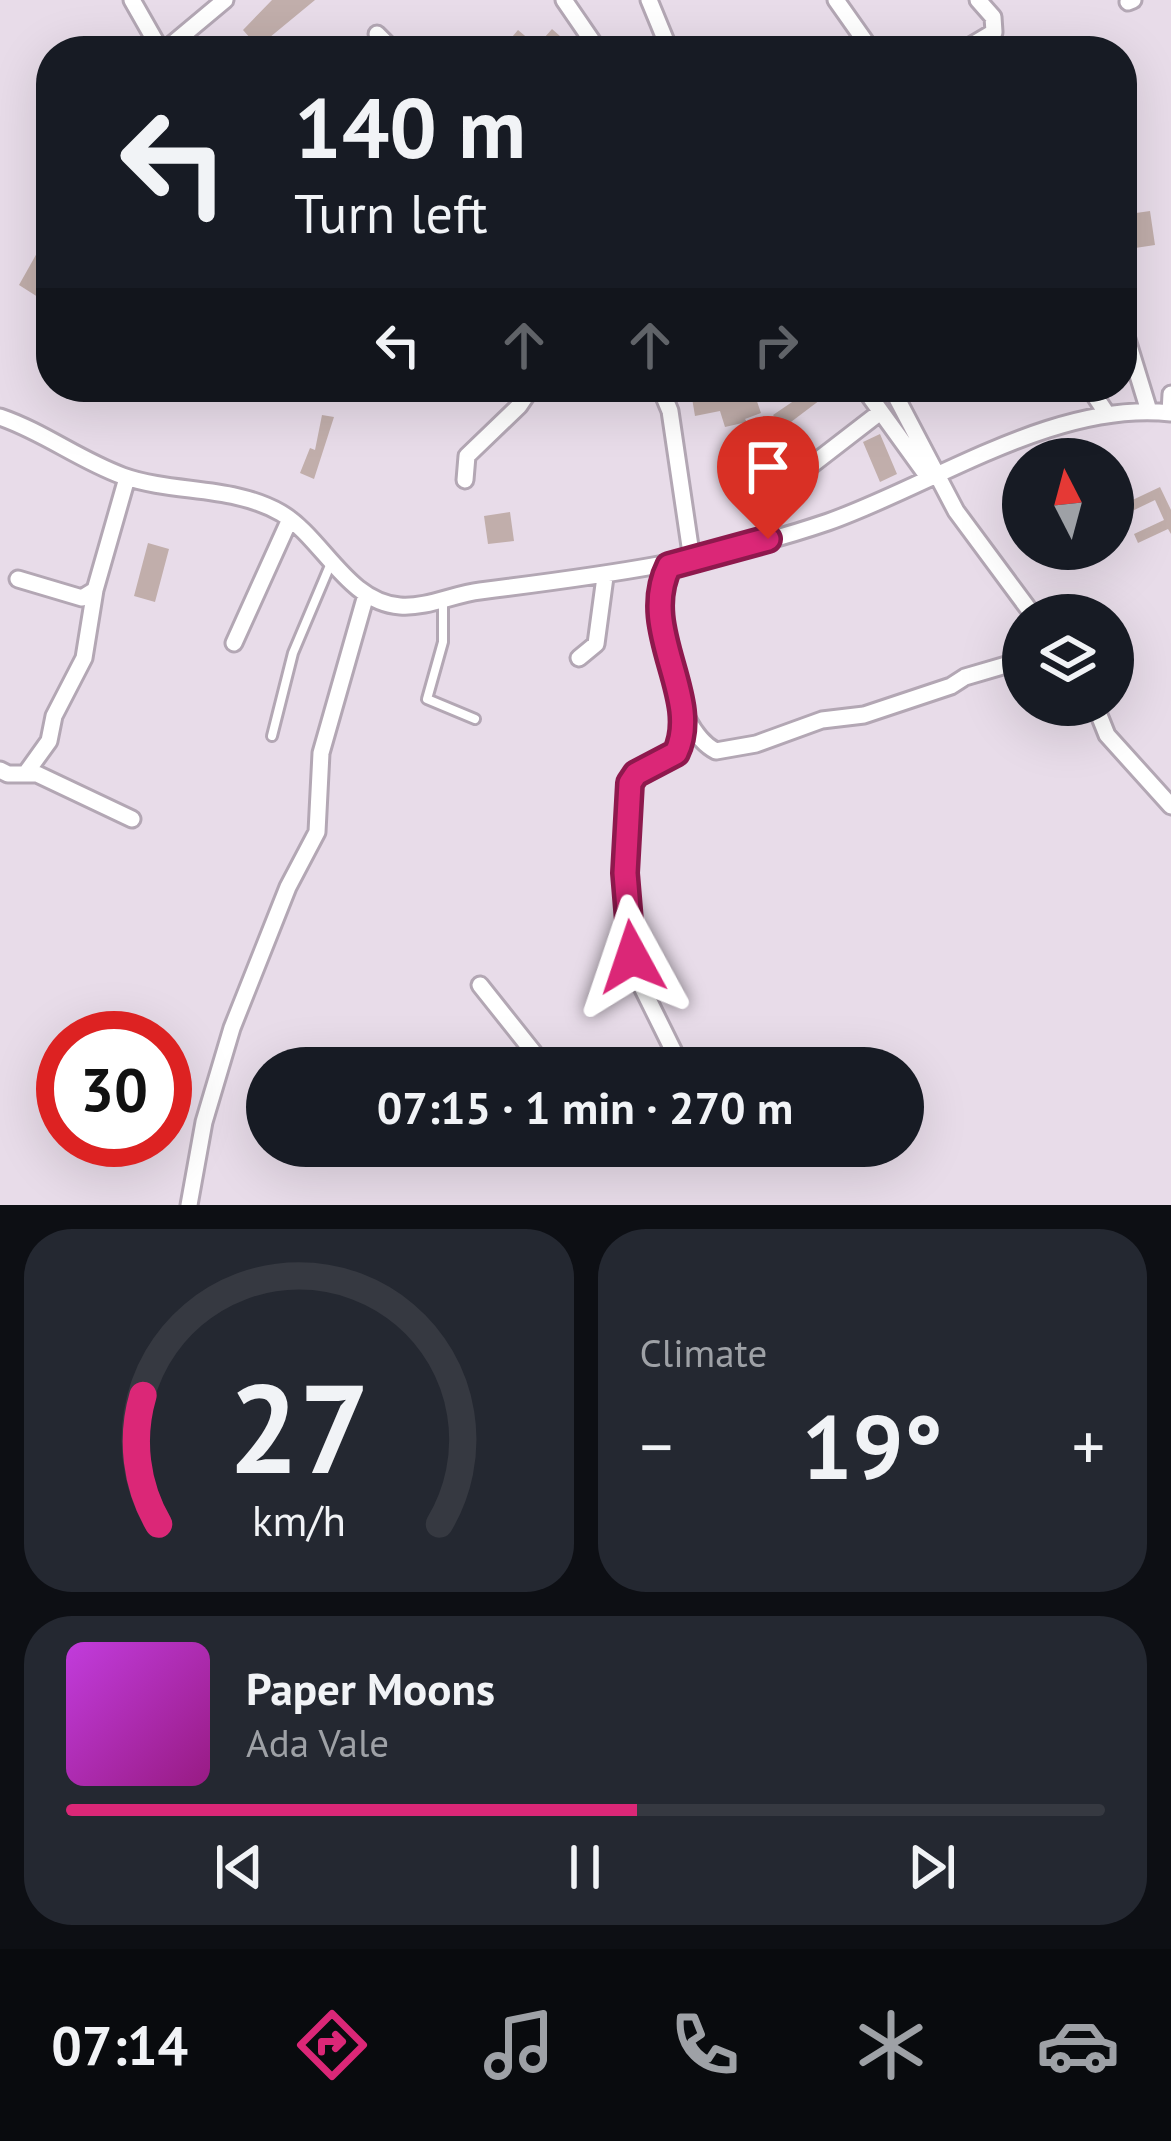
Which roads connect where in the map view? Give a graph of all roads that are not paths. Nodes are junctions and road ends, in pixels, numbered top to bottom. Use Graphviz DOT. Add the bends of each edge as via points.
graph roads {
  1 [pos="131,0"];
  2 [pos="225,0"];
  3 [pos="564,0"];
  4 [pos="649,0"];
  5 [pos="836,0"];
  6 [pos="978,0"];
  7 [pos="153,36"];
  8 [pos="181,36"];
  9 [pos="589,36"];
  10 [pos="664,36"];
  11 [pos="861,36"];
  12 [pos="987,36"];
  13 [pos="1137,371"];
  14 [pos="1171,394"];
  15 [pos="522,402"];
  16 [pos="666,402"];
  17 [pos="872,402"];
  18 [pos="898,402"];
  19 [pos="1098,402"];
  20 [pos="1149,410"];
  21 [pos="879,413"];
  22 [pos="1170,413"];
  23 [pos="1106,414"];
  24 [pos="0,417"];
  25 [pos="800,473"];
  26 [pos="932,474"];
  27 [pos="127,478"];
  28 [pos="465,480"];
  29 [pos="290,519"];
  30 [pos="692,560"];
  31 [pos="332,561"];
  32 [pos="654,576"];
  33 [pos="605,577"];
  34 [pos="18,579"];
  35 [pos="95,590"];
  36 [pos="1017,594"];
  37 [pos="366,595"];
  38 [pos="443,598"];
  39 [pos="235,643"];
  40 [pos="579,658"];
  41 [pos="1002,666"];
  42 [pos="686,718"];
  43 [pos="475,719"];
  44 [pos="1101,726"];
  45 [pos="272,736"];
  46 [pos="0,770"];
  47 [pos="26,773"];
  48 [pos="1171,806"];
  49 [pos="132,819"];
  50 [pos="480,985"];
  51 [pos="529,1047"];
  52 [pos="671,1047"];
  53 [pos="189,1205"];
  1 -- 7 [label="street"];
  2 -- 8 [label="street"];
  3 -- 9 [label="street"];
  4 -- 10 [label="street"];
  5 -- 11 [label="street"];
  6 -- 12 [label="street" via="993,17"];
  13 -- 20 [label="street"];
  14 -- 22 [label="street"];
  15 -- 28 [label="street" via="466,457"];
  16 -- 30 [label="street"];
  17 -- 21 [label="street"];
  18 -- 26 [label="street"];
  19 -- 23 [label="street"];
  20 -- 22 [label="street"];
  20 -- 23 [label="street"];
  21 -- 25 [label="street"];
  21 -- 26 [label="street"];
  23 -- 26 [label="street"];
  24 -- 27 [label="street"];
  26 -- 30 [label="street" via="827,522"];
  26 -- 36 [label="street"];
  27 -- 29 [label="street" via="244,497"];
  27 -- 35 [label="street"];
  29 -- 31 [label="street"];
  29 -- 39 [label="street"];
  30 -- 32 [label="street"];
  31 -- 37 [label="street"];
  31 -- 45 [label="lane" via="293,653"];
  32 -- 33 [label="street"];
  32 -- 42 [label="street" via="663,644"];
  33 -- 38 [label="street"];
  33 -- 40 [label="street" via="596,644"];
  34 -- 35 [label="street" via="82,598"];
  35 -- 47 [label="street" via="84,658"];
  37 -- 38 [label="street" via="400,606"];
  37 -- 53 [label="street" via="320,753 317,832 232,1028"];
  38 -- 43 [label="lane" via="443,642 427,699"];
  41 -- 42 [label="street" via="729,751 704,745"];
  42 -- 52 [label="street" via="676,753 630,783 626,826 636,975"];
  44 -- 48 [label="street"];
  46 -- 47 [label="street"];
  47 -- 49 [label="street"];
  50 -- 51 [label="street"];
}
